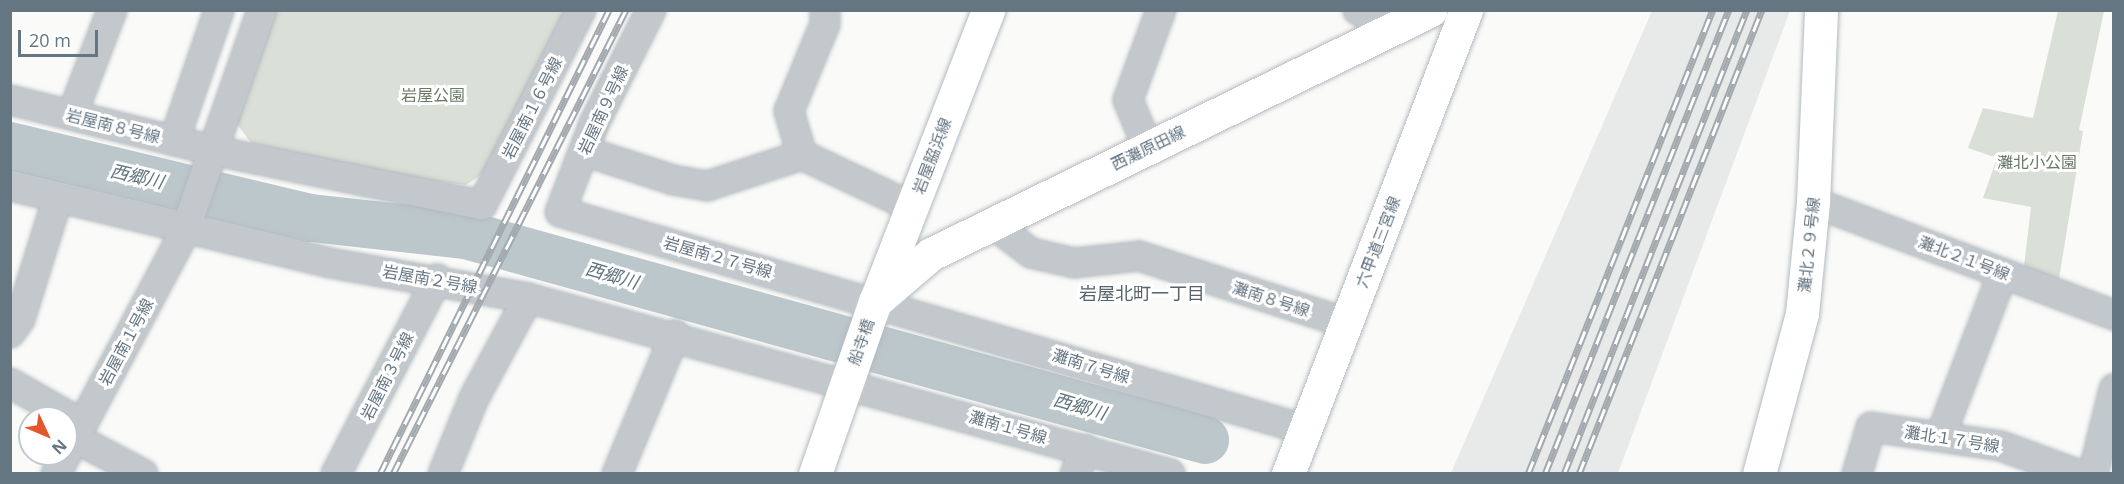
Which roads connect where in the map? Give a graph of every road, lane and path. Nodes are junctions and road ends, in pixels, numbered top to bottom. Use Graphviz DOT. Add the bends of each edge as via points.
graph roads {
  1 [pos="112,10"];
  2 [pos="219,10"];
  3 [pos="581,10"];
  4 [pos="651,10"];
  5 [pos="825,10"];
  6 [pos="988,10"];
  7 [pos="1161,10"];
  8 [pos="1358,10"];
  9 [pos="1431,10"];
  10 [pos="1466,10"];
  11 [pos="1821,10"];
  12 [pos="257,12"];
  13 [pos="1393,29"];
  14 [pos="10,100"];
  15 [pos="72,115"];
  16 [pos="174,141"];
  17 [pos="1148,148"];
  18 [pos="216,151"];
  19 [pos="584,151"];
  20 [pos="802,155"];
  21 [pos="10,186"];
  22 [pos="58,198"];
  23 [pos="1814,202"];
  24 [pos="482,205"];
  25 [pos="912,207"];
  26 [pos="560,212"];
  27 [pos="993,224"];
  28 [pos="185,231"];
  29 [pos="2003,273"];
  30 [pos="437,279"];
  31 [pos="528,297"];
  32 [pos="875,302"];
  33 [pos="2114,315"];
  34 [pos="1347,323"];
  35 [pos="10,333"];
  36 [pos="675,335"];
  37 [pos="846,382"];
  38 [pos="10,383"];
  39 [pos="2114,389"];
  40 [pos="43,406"];
  41 [pos="1307,430"];
  42 [pos="78,431"];
  43 [pos="1941,435"];
  44 [pos="1080,461"];
  45 [pos="143,474"];
  46 [pos="336,474"];
  47 [pos="443,474"];
  48 [pos="617,474"];
  49 [pos="815,474"];
  50 [pos="1170,474"];
  51 [pos="1288,474"];
  52 [pos="1759,474"];
  53 [pos="1857,474"];
  54 [pos="2077,474"];
  55 [pos="2093,474"];
  1 -- 15 [label="street"];
  2 -- 16 [label="street"];
  3 -- 24 [label="street, 岩屋南１６号線"];
  4 -- 19 [label="street, 岩屋南９号線"];
  5 -- 20 [label="street" via="825,24 789,111"];
  6 -- 25 [label="street, 岩屋脇浜線"];
  7 -- 17 [label="street" via="1128,100"];
  8 -- 13 [label="street"];
  9 -- 13 [label="street, 西灘原田線"];
  10 -- 34 [label="street, 六甲道三宮線"];
  11 -- 23 [label="street, 灘北２９号線"];
  12 -- 18 [label="street"];
  13 -- 17 [label="street, 西灘原田線"];
  14 -- 15 [label="street, 岩屋南８号線"];
  15 -- 16 [label="street, 岩屋南８号線"];
  16 -- 18 [label="street, 岩屋南８号線"];
  17 -- 27 [label="street, 西灘原田線"];
  18 -- 24 [label="street, 岩屋南８号線"];
  18 -- 28 [label="street, 岩屋南１号線"];
  19 -- 20 [label="street" via="673,180 707,186"];
  19 -- 26 [label="street, 岩屋南９号線"];
  20 -- 25 [label="street"];
  21 -- 22 [label="street, 岩屋南２号線"];
  22 -- 28 [label="street, 岩屋南２号線"];
  22 -- 35 [label="street" via="20,319"];
  23 -- 29 [label="street, 灘北２１号線"];
  23 -- 52 [label="street, 灘北２９号線" via="1802,314"];
  25 -- 32 [label="street, 岩屋脇浜線"];
  26 -- 32 [label="street, 岩屋南２７号線"];
  27 -- 32 [label="street, 西灘原田線" via="931,254"];
  27 -- 34 [label="street, 灘南８号線" via="1031,253 1074,263 1139,256"];
  28 -- 30 [label="street, 岩屋南２号線" via="330,263"];
  28 -- 42 [label="street, 岩屋南１号線"];
  29 -- 33 [label="street, 灘北２１号線"];
  29 -- 43 [label="street"];
  30 -- 31 [label="street, 岩屋南２号線"];
  30 -- 46 [label="street, 岩屋南３号線"];
  31 -- 36 [label="street, 岩屋南２号線"];
  31 -- 47 [label="street" via="474,398"];
  32 -- 37 [label="street, 船寺橋"];
  32 -- 41 [label="street, 灘南７号線"];
  34 -- 41 [label="street, 六甲道三宮線"];
  36 -- 37 [label="street, 岩屋南２号線"];
  36 -- 48 [label="street"];
  37 -- 44 [label="street, 灘南１号線"];
  37 -- 49 [label="street"];
  38 -- 40 [label="street"];
  39 -- 55 [label="street"];
  41 -- 51 [label="street, 六甲道三宮線"];
  42 -- 45 [label="street"];
  43 -- 53 [label="street, 灘北１７号線" via="1871,427"];
  43 -- 54 [label="street, 灘北１７号線" via="2001,446"];
  44 -- 50 [label="street, 灘南１号線"];
}
